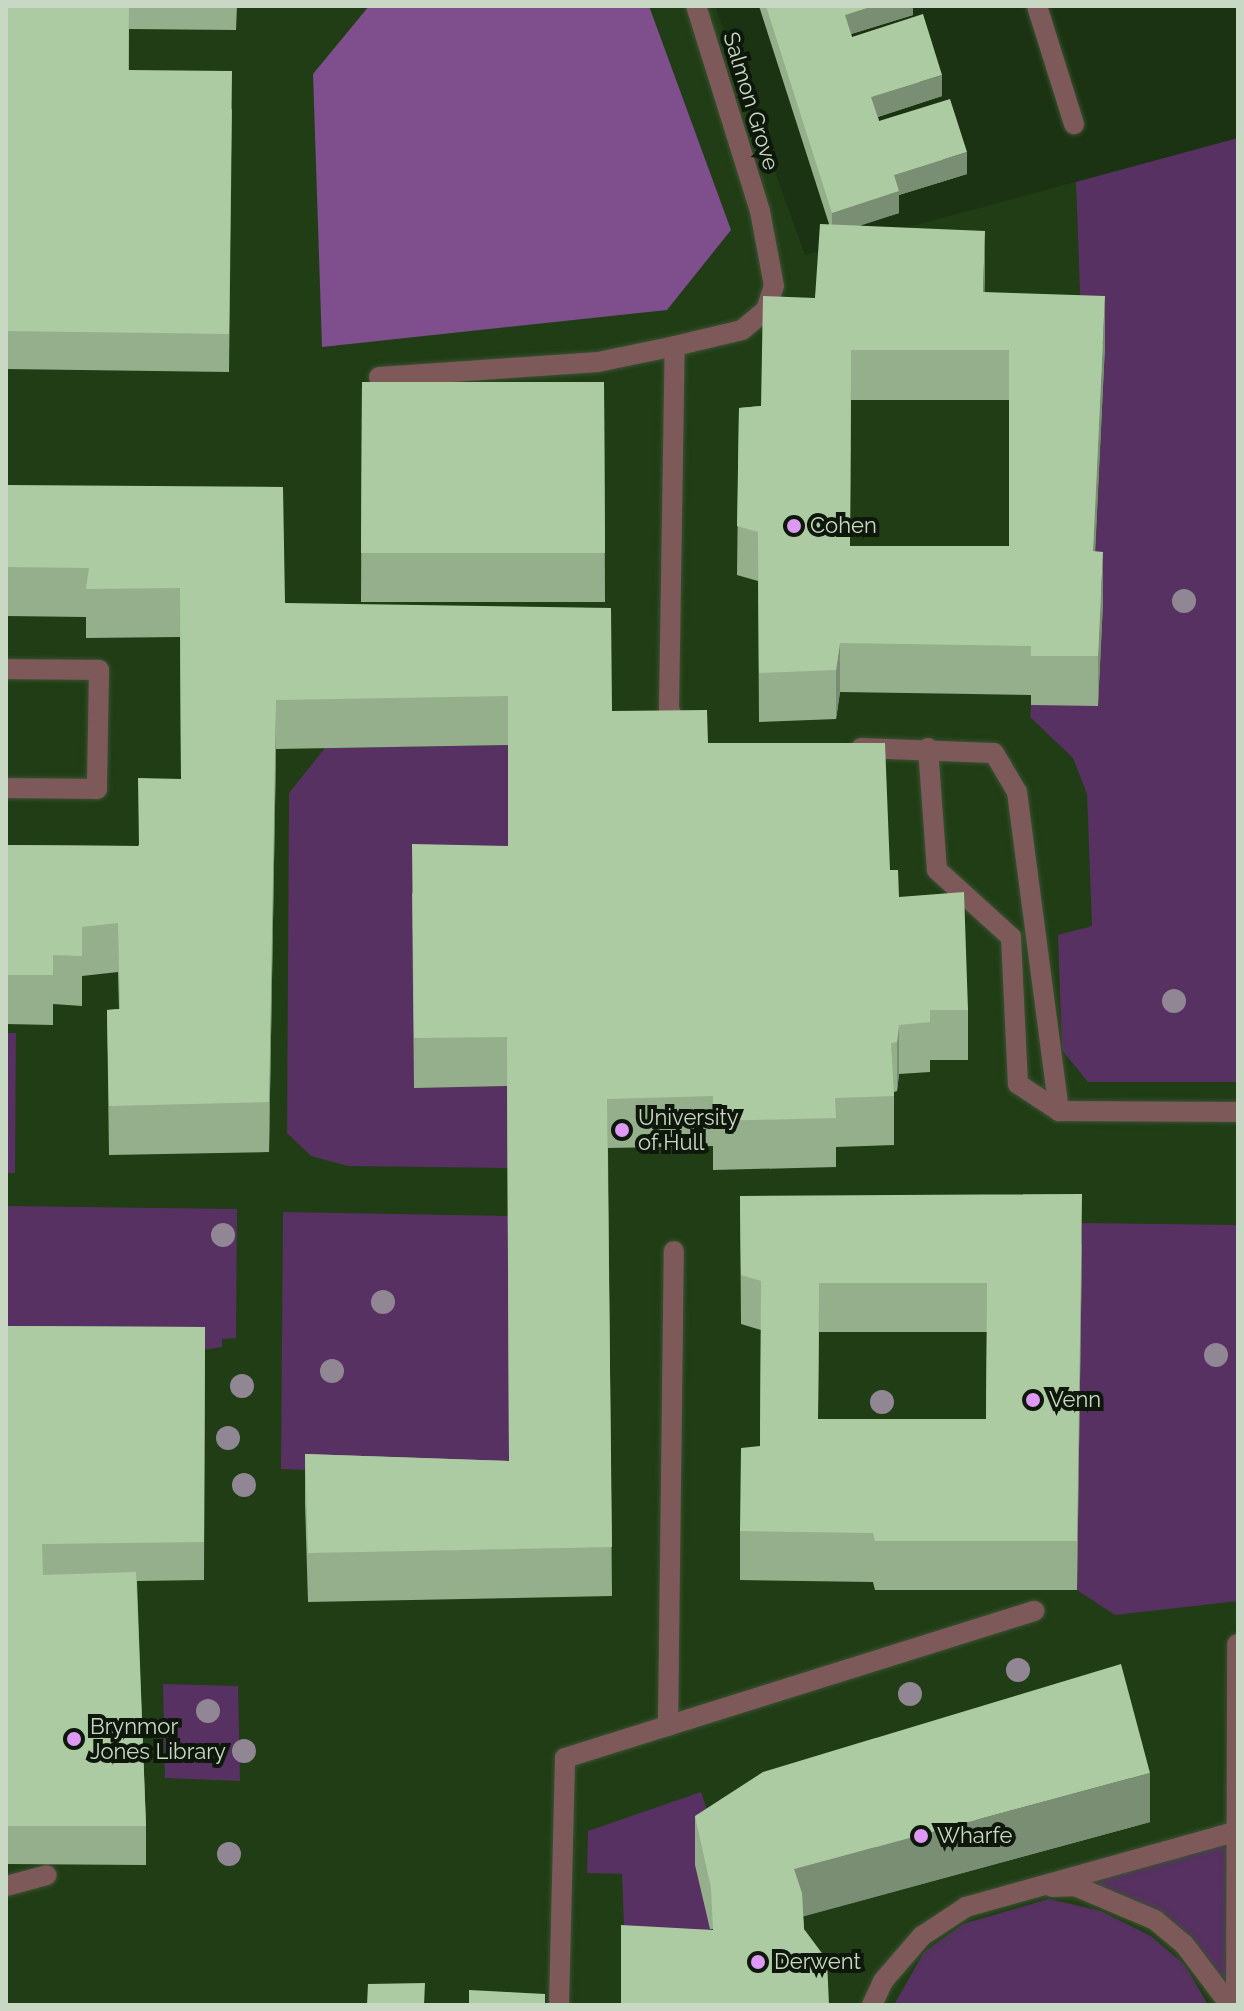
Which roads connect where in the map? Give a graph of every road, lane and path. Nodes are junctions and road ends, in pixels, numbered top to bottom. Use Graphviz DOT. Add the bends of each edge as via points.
graph roads {
  1 [pos="696,6"];
  2 [pos="1037,6"];
  3 [pos="1074,124"];
  4 [pos="675,346"];
  5 [pos="379,377"];
  6 [pos="6,669"];
  7 [pos="704,745"];
  8 [pos="838,747"];
  9 [pos="928,748"];
  10 [pos="6,788"];
  11 [pos="1059,1111"];
  12 [pos="1238,1112"];
  13 [pos="674,1251"];
  14 [pos="1035,1611"];
  15 [pos="1237,1644"];
  16 [pos="668,1726"];
  17 [pos="1236,1831"];
  18 [pos="47,1875"];
  19 [pos="6,1886"];
  20 [pos="1020,1889"];
  21 [pos="559,2005"];
  22 [pos="872,2005"];
  23 [pos="1230,2005"];
  24 [pos="1236,2005"];
  1 -- 4 [label="street, Salmon Grove" via="760,211 774,286 766,310 742,330"];
  2 -- 3 [label="street"];
  4 -- 5 [label="street, Salmon Grove" via="598,362"];
  4 -- 7 [label="street" via="669,708 677,735"];
  6 -- 10 [label="street" via="99,670 97,789"];
  8 -- 9 [label="street"];
  9 -- 11 [label="street" via="937,870 1011,937 1018,1084"];
  9 -- 11 [label="street" via="994,753 1017,792"];
  11 -- 12 [label="street"];
  13 -- 16 [label="street"];
  14 -- 16 [label="street"];
  15 -- 17 [label="street"];
  16 -- 21 [label="street" via="565,1758"];
  17 -- 20 [label="street"];
  17 -- 24 [label="street"];
  18 -- 19 [label="street"];
  20 -- 22 [label="street" via="966,1907 922,1936 883,1981"];
  20 -- 23 [label="street" via="1075,1886 1155,1920 1184,1944"];
}
